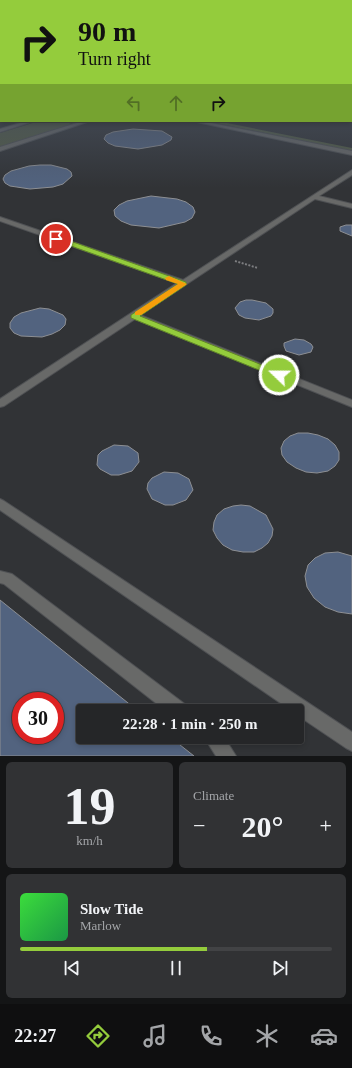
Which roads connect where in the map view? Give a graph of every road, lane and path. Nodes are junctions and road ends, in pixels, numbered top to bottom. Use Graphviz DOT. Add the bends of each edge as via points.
graph roads {
  1 [pos="29,122"];
  2 [pos="85,122"];
  3 [pos="199,122"];
  4 [pos="0,131"];
  5 [pos="0,149"];
  6 [pos="352,153"];
  7 [pos="352,172"];
  8 [pos="315,197"];
  9 [pos="352,206"];
  10 [pos="0,219"];
  11 [pos="235,261"];
  12 [pos="258,268"];
  13 [pos="184,284"];
  14 [pos="134,316"];
  15 [pos="0,404"];
  16 [pos="352,404"];
  17 [pos="0,504"];
  18 [pos="0,577"];
  19 [pos="171,704"];
  20 [pos="352,742"];
  21 [pos="218,744"];
  22 [pos="227,756"];
  1 -- 4 [label="street"];
  2 -- 5 [label="street"];
  3 -- 6 [label="street"];
  7 -- 8 [label="street"];
  8 -- 9 [label="street"];
  8 -- 13 [label="street"];
  10 -- 13 [label="street"];
  11 -- 12 [label="path"];
  13 -- 14 [label="street"];
  14 -- 15 [label="street"];
  14 -- 16 [label="street"];
  17 -- 20 [label="street"];
  18 -- 19 [label="street" via="6,578"];
  21 -- 22 [label="street"];
}
